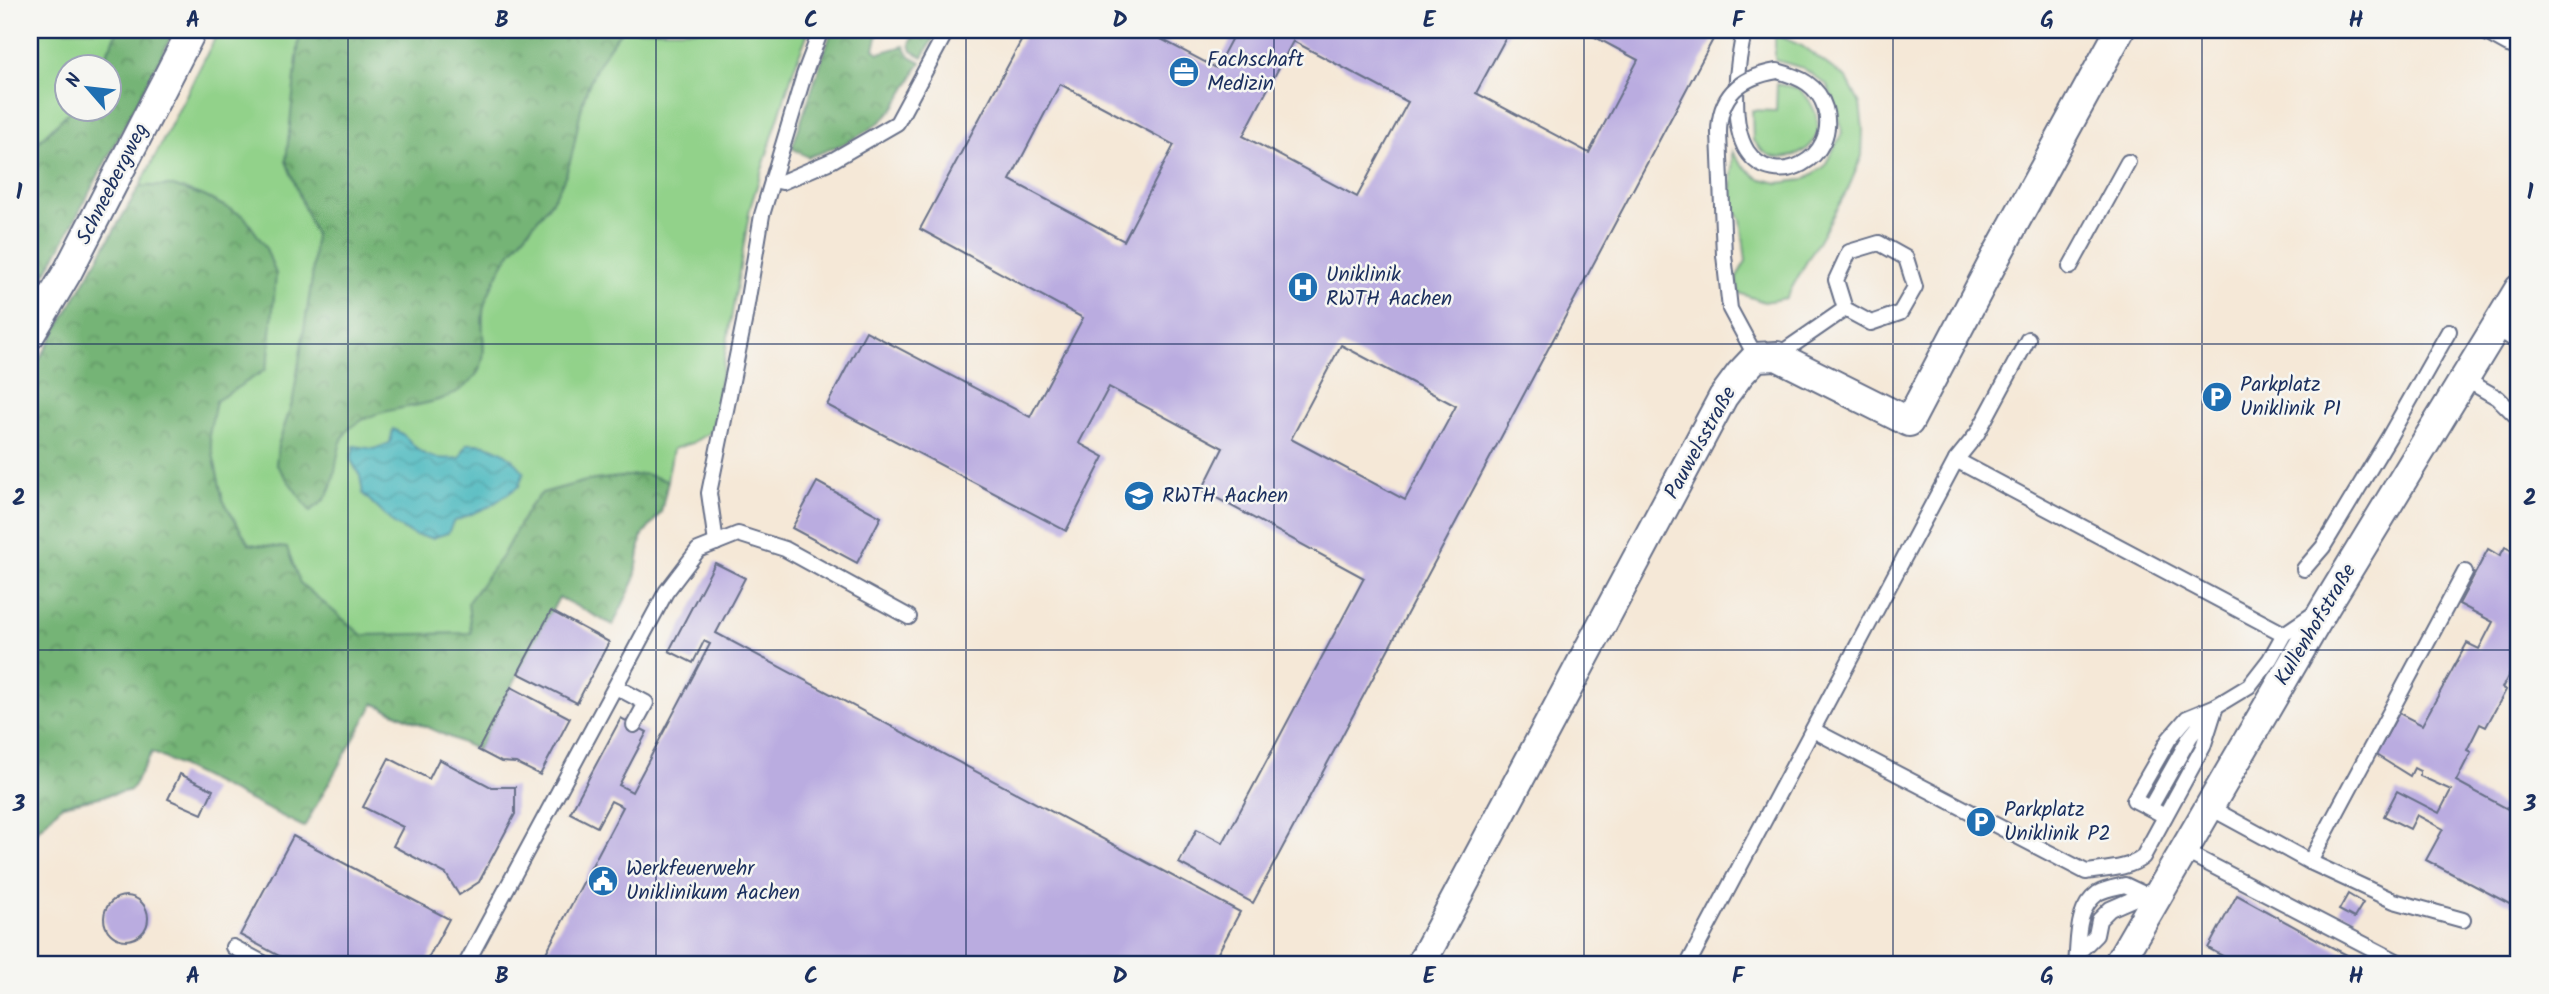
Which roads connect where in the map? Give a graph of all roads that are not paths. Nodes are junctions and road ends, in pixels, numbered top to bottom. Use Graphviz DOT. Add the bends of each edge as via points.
graph roads {
  1 [pos="192,30"];
  2 [pos="821,30"];
  3 [pos="947,30"];
  4 [pos="1745,30"];
  5 [pos="2120,30"];
  6 [pos="2481,30"];
  7 [pos="2519,48"];
  8 [pos="2128,162"];
  9 [pos="772,180"];
  10 [pos="2070,267"];
  11 [pos="2519,289"];
  12 [pos="1845,309"];
  13 [pos="2495,327"];
  14 [pos="2449,331"];
  15 [pos="30,335"];
  16 [pos="2028,339"];
  17 [pos="2519,343"];
  18 [pos="1766,356"];
  19 [pos="2463,378"];
  20 [pos="2519,419"];
  21 [pos="1956,460"];
  22 [pos="716,543"];
  23 [pos="2304,569"];
  24 [pos="2465,572"];
  25 [pos="2326,606"];
  26 [pos="909,617"];
  27 [pos="2284,634"];
  28 [pos="616,687"];
  29 [pos="2216,706"];
  30 [pos="634,725"];
  31 [pos="1813,730"];
  32 [pos="2209,807"];
  33 [pos="2150,808"];
  34 [pos="2165,816"];
  35 [pos="2183,851"];
  36 [pos="2310,862"];
  37 [pos="2154,888"];
  38 [pos="2463,920"];
  39 [pos="233,947"];
  40 [pos="2077,959"];
  41 [pos="265,964"];
  42 [pos="466,964"];
  43 [pos="1421,964"];
  44 [pos="1688,964"];
  45 [pos="2118,964"];
  46 [pos="2402,964"];
  1 -- 15 [label="street, Schneebergweg" via="68,271"];
  2 -- 9 [label="lane"];
  3 -- 9 [label="lane" via="897,123 833,160 782,182"];
  4 -- 18 [label="lane, bridge" via="1738,62 1738,82 1738,123 1748,153 1762,164 1792,169 1823,146 1828,131 1821,94 1806,81 1777,71 1748,78 1736,88 1722,108 1719,133 1730,309"];
  5 -- 18 [label="street" via="1909,422"];
  6 -- 7 [label="lane"];
  8 -- 10 [label="lane"];
  9 -- 22 [label="lane" via="709,493"];
  11 -- 13 [label="street, Kullenhofstraße"];
  12 -- 12 [label="lane" via="1871,323 1900,313 1915,287 1906,258 1879,243 1849,252 1836,280"];
  12 -- 18 [label="lane"];
  13 -- 17 [label="lane"];
  13 -- 19 [label="street, Kullenhofstraße"];
  14 -- 23 [label="lane" via="2335,528"];
  16 -- 21 [label="lane" via="1978,434"];
  18 -- 43 [label="street, Pauwelsstraße" via="1740,374 1723,397"];
  19 -- 20 [label="lane" via="2498,398"];
  19 -- 25 [label="street, Kullenhofstraße"];
  21 -- 27 [label="lane"];
  21 -- 31 [label="lane"];
  22 -- 26 [label="lane" via="738,534 785,549"];
  22 -- 28 [label="lane" via="698,550 666,592"];
  24 -- 36 [label="lane"];
  25 -- 27 [label="lane"];
  25 -- 32 [label="street, Kullenhofstraße"];
  27 -- 29 [label="lane" via="2249,686"];
  28 -- 30 [label="lane" via="646,703"];
  28 -- 42 [label="lane"];
  29 -- 33 [label="lane" via="2190,737"];
  29 -- 33 [label="lane" via="2186,718 2169,739 2134,800"];
  29 -- 34 [label="lane" via="2203,747"];
  31 -- 34 [label="lane" via="2086,872 2136,862"];
  31 -- 44 [label="lane"];
  32 -- 35 [label="street, Kullenhofstraße"];
  32 -- 36 [label="lane"];
  33 -- 34 [label="lane"];
  35 -- 37 [label="street, Kullenhofstraße"];
  35 -- 46 [label="lane"];
  36 -- 38 [label="lane" via="2394,901"];
  37 -- 40 [label="lane" via="2125,885 2099,893 2083,911"];
  37 -- 45 [label="street, Kullenhofstraße"];
  39 -- 41 [label="lane"];
}
